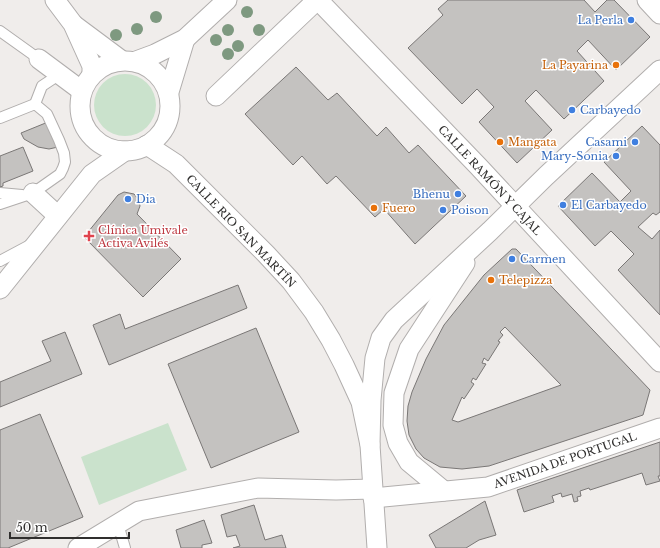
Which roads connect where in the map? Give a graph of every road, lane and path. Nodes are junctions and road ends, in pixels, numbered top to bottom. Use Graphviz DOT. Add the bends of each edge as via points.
graph roads {
  1 [pos="55,0"];
  2 [pos="227,0"];
  3 [pos="317,0"];
  4 [pos="647,0"];
  5 [pos="660,14"];
  6 [pos="73,24"];
  7 [pos="0,31"];
  8 [pos="185,39"];
  9 [pos="39,59"];
  10 [pos="128,61"];
  11 [pos="660,70"];
  12 [pos="60,74"];
  13 [pos="92,74"];
  14 [pos="82,91"];
  15 [pos="169,92"];
  16 [pos="216,96"];
  17 [pos="35,104"];
  18 [pos="0,118"];
  19 [pos="164,130"];
  20 [pos="95,140"];
  21 [pos="147,145"];
  22 [pos="124,151"];
  23 [pos="176,164"];
  24 [pos="92,174"];
  25 [pos="0,193"];
  26 [pos="29,194"];
  27 [pos="0,204"];
  28 [pos="516,207"];
  29 [pos="58,216"];
  30 [pos="41,239"];
  31 [pos="478,243"];
  32 [pos="0,261"];
  33 [pos="0,289"];
  34 [pos="660,362"];
  35 [pos="660,428"];
  36 [pos="370,445"];
  37 [pos="444,491"];
  38 [pos="372,493"];
  39 [pos="118,524"];
  40 [pos="78,548"];
  41 [pos="125,548"];
  42 [pos="377,548"];
  1 -- 6 [label="street"];
  2 -- 8 [label="street"];
  3 -- 16 [label="street"];
  3 -- 28 [label="street, CALLE RAMÓN Y CAJAL"];
  4 -- 5 [label="street"];
  6 -- 10 [label="street"];
  6 -- 13 [label="street" via="92,66"];
  7 -- 9 [label="lane"];
  8 -- 10 [label="street" via="155,54"];
  8 -- 15 [label="street"];
  9 -- 12 [label="street"];
  10 -- 13 [label="street" via="113,62"];
  10 -- 15 [label="street" via="143,64 154,70 164,81"];
  11 -- 28 [label="street"];
  12 -- 14 [label="street"];
  12 -- 17 [label="lane" via="42,86"];
  13 -- 14 [label="street"];
  14 -- 20 [label="street" via="80,114 84,127"];
  15 -- 19 [label="street" via="170,116"];
  17 -- 18 [label="lane"];
  17 -- 26 [label="lane" via="48,114 62,147 65,162 60,174"];
  19 -- 21 [label="street"];
  19 -- 23 [label="street"];
  20 -- 22 [label="street" via="108,148"];
  20 -- 24 [label="street"];
  21 -- 22 [label="street" via="137,150"];
  21 -- 23 [label="street"];
  22 -- 24 [label="street"];
  23 -- 36 [label="street, CALLE RIO SAN MARTÍN" via="291,281 314,312 344,365 361,402"];
  24 -- 29 [label="street"];
  25 -- 26 [label="lane"];
  26 -- 27 [label="lane"];
  26 -- 29 [label="street"];
  28 -- 31 [label="street"];
  28 -- 34 [label="street, CALLE RAMÓN Y CAJAL"];
  29 -- 30 [label="street"];
  30 -- 32 [label="lane"];
  30 -- 33 [label="street"];
  31 -- 36 [label="street" via="394,320 381,338 375,358"];
  31 -- 37 [label="street" via="409,349 394,393 394,425 398,443 409,462"];
  35 -- 37 [label="street, AVENIDA DE PORTUGAL" via="488,487"];
  36 -- 38 [label="street, CALLE RIO SAN MARTÍN"];
  37 -- 38 [label="street, AVENIDA DE PORTUGAL"];
  38 -- 39 [label="street, AVENIDA DE PORTUGAL" via="258,488 139,511"];
  38 -- 42 [label="street, CALLE RIO SAN MARTÍN"];
  39 -- 40 [label="street, AVENIDA DE PORTUGAL"];
  39 -- 41 [label="lane"];
}
